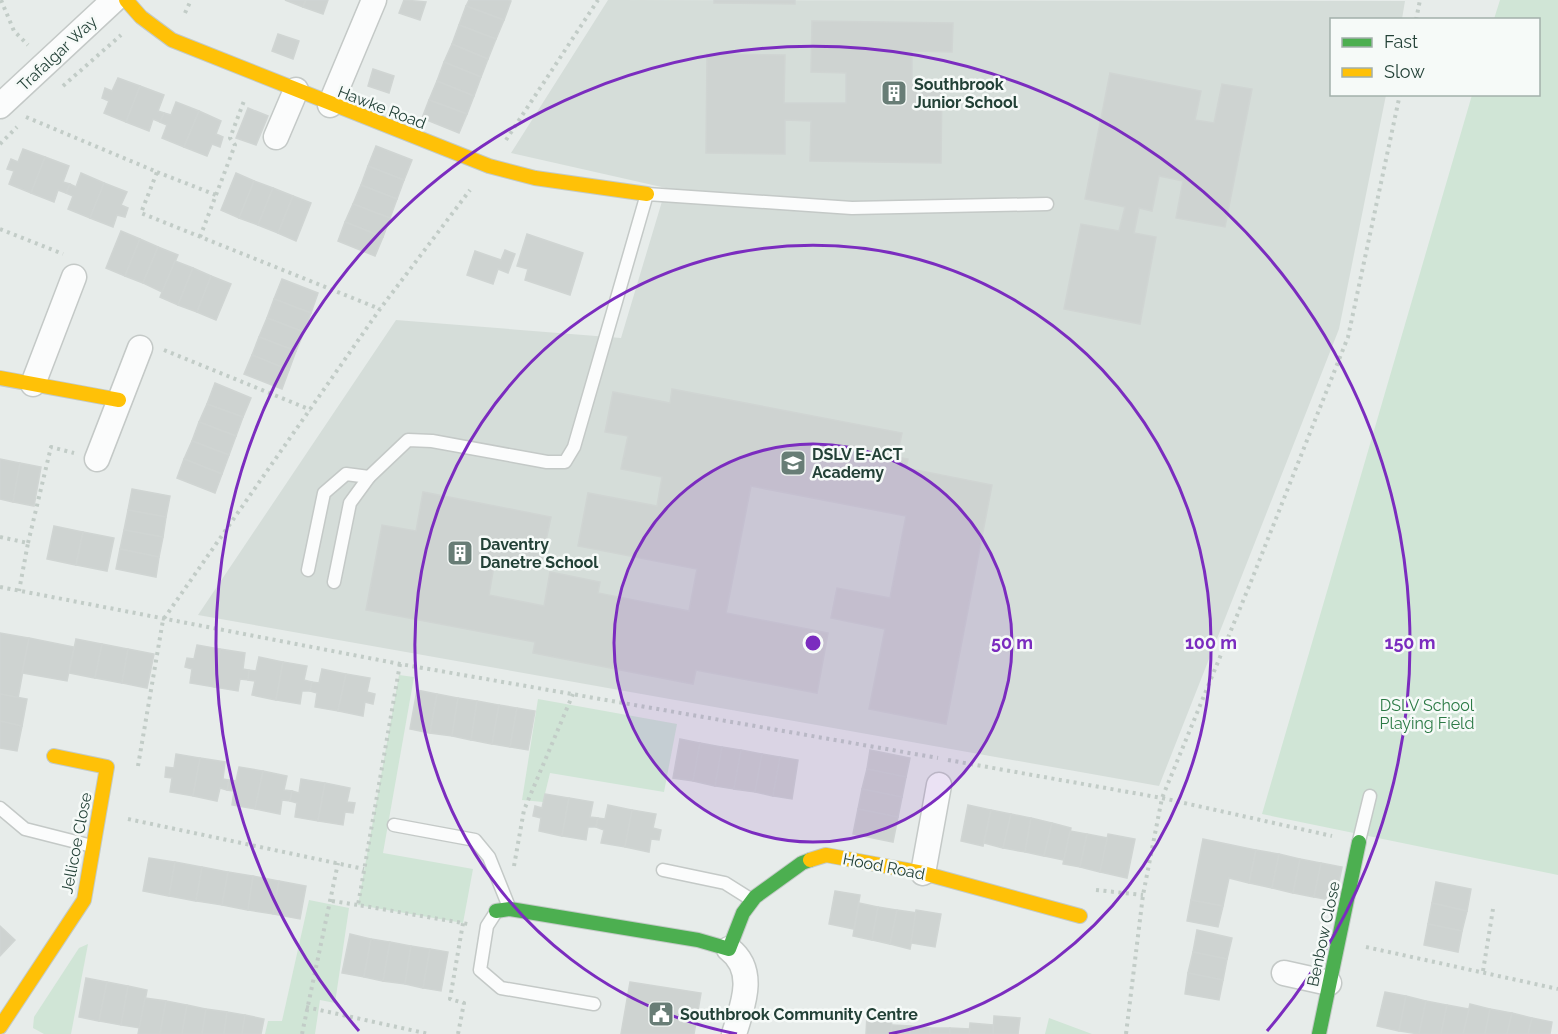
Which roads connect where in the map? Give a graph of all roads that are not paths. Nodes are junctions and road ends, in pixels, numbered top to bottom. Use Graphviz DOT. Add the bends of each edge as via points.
graph roads {
  1 [pos="114,0"];
  2 [pos="126,0"];
  3 [pos="374,0"];
  4 [pos="296,90"];
  5 [pos="3,104"];
  6 [pos="330,105"];
  7 [pos="276,137"];
  8 [pos="647,194"];
  9 [pos="1047,204"];
  10 [pos="74,277"];
  11 [pos="140,348"];
  12 [pos="0,378"];
  13 [pos="33,384"];
  14 [pos="119,400"];
  15 [pos="97,459"];
  16 [pos="369,477"];
  17 [pos="308,570"];
  18 [pos="334,582"];
  19 [pos="54,756"];
  20 [pos="939,785"];
  21 [pos="1370,795"];
  22 [pos="0,808"];
  23 [pos="394,825"];
  24 [pos="1359,842"];
  25 [pos="93,846"];
  26 [pos="663,870"];
  27 [pos="923,873"];
  28 [pos="753,901"];
  29 [pos="503,910"];
  30 [pos="1080,916"];
  31 [pos="729,949"];
  32 [pos="1284,973"];
  33 [pos="1329,983"];
  34 [pos="594,1004"];
  35 [pos="0,1027"];
  36 [pos="734,1034"];
  37 [pos="1319,1034"];
  1 -- 5 [label="street, Trafalgar Way"];
  2 -- 4 [label="street, Hawke Road" via="172,40"];
  3 -- 6 [label="street"];
  4 -- 6 [label="street, Hawke Road"];
  4 -- 7 [label="street"];
  6 -- 8 [label="street, Hawke Road" via="489,166 535,178"];
  8 -- 9 [label="lane" via="852,208"];
  8 -- 16 [label="lane" via="574,447 565,462 418,439 408,440"];
  10 -- 13 [label="street"];
  11 -- 14 [label="street"];
  12 -- 13 [label="street"];
  13 -- 14 [label="street"];
  14 -- 15 [label="street"];
  16 -- 17 [label="lane" via="346,474 324,493"];
  16 -- 18 [label="lane" via="350,503"];
  19 -- 25 [label="street, Jellicoe Close" via="107,767"];
  20 -- 27 [label="street"];
  21 -- 24 [label="lane"];
  22 -- 25 [label="lane" via="25,829"];
  23 -- 29 [label="lane" via="475,840 489,857"];
  24 -- 33 [label="street, Benbow Close"];
  25 -- 35 [label="street, Jellicoe Close" via="84,900"];
  26 -- 28 [label="lane" via="725,883"];
  27 -- 28 [label="street, Hood Road" via="826,855 802,863"];
  27 -- 30 [label="street, Hood Road"];
  28 -- 31 [label="street, Hood Road" via="743,914"];
  29 -- 31 [label="street" via="698,940"];
  29 -- 34 [label="lane" via="487,926 480,970 501,988"];
  31 -- 36 [label="street" via="745,969 746,982"];
  32 -- 33 [label="street"];
  33 -- 37 [label="street, Benbow Close"];
}
